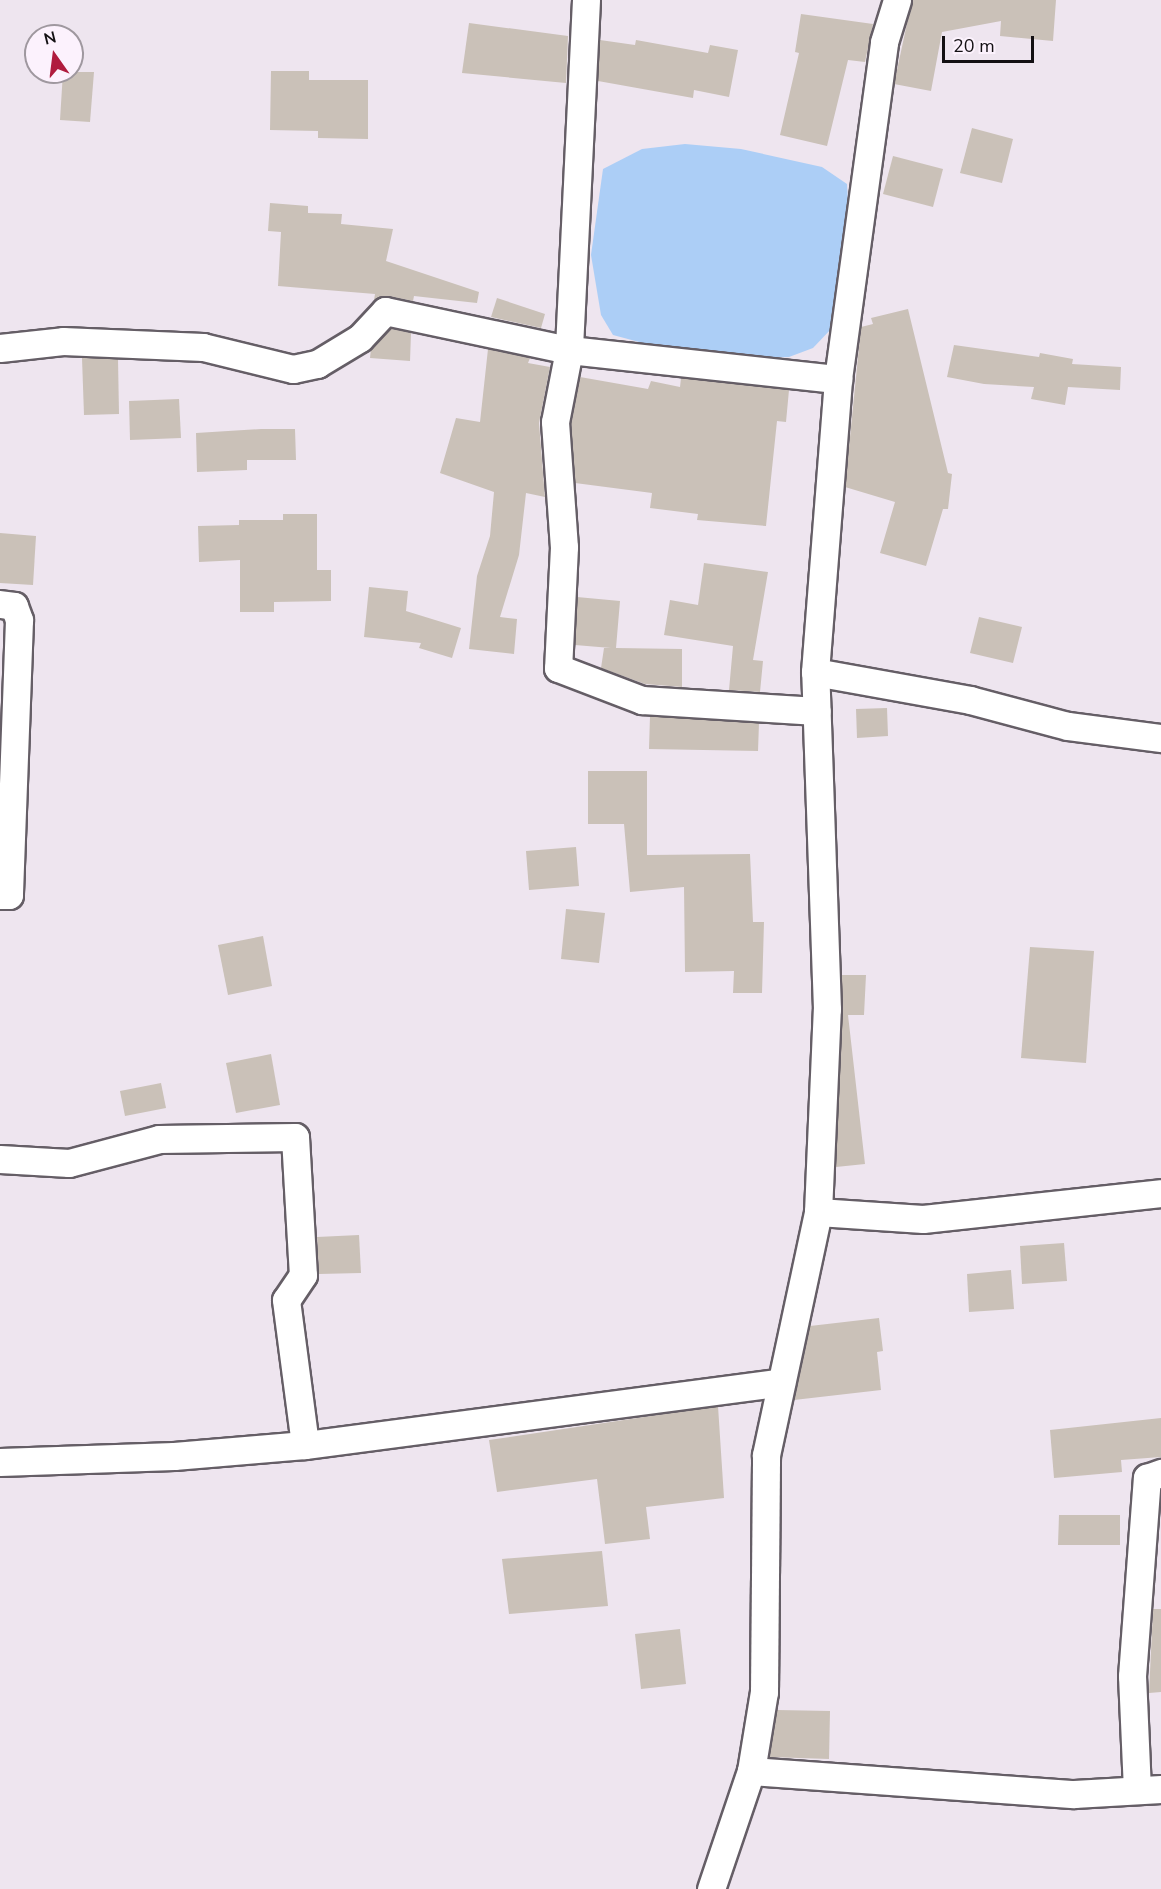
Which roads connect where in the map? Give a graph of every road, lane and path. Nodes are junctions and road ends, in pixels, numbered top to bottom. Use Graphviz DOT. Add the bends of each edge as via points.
graph roads {
  1 [pos="586,0"];
  2 [pos="897,0"];
  3 [pos="0,348"];
  4 [pos="569,350"];
  5 [pos="838,379"];
  6 [pos="0,604"];
  7 [pos="815,672"];
  8 [pos="817,711"];
  9 [pos="1161,738"];
  10 [pos="0,895"];
  11 [pos="0,1159"];
  12 [pos="1161,1193"];
  13 [pos="818,1212"];
  14 [pos="781,1382"];
  15 [pos="305,1445"];
  16 [pos="0,1462"];
  17 [pos="1161,1473"];
  18 [pos="751,1771"];
  19 [pos="1149,1790"];
  20 [pos="711,1889"];
  1 -- 4 [label="street"];
  2 -- 5 [label="street" via="884,42"];
  3 -- 4 [label="street" via="63,341 203,347 293,369 317,364 360,338 384,311"];
  4 -- 5 [label="street"];
  4 -- 8 [label="street" via="555,422 564,547 558,668 642,700"];
  5 -- 7 [label="street"];
  6 -- 10 [label="street" via="14,606 19,620 9,895"];
  7 -- 8 [label="street"];
  7 -- 9 [label="street" via="970,700 1068,726"];
  8 -- 13 [label="street" via="827,1009"];
  11 -- 15 [label="street" via="69,1163 159,1139 295,1137 303,1275 286,1300"];
  12 -- 13 [label="street" via="923,1219"];
  13 -- 14 [label="street"];
  14 -- 15 [label="street"];
  14 -- 18 [label="street" via="766,1455 764,1692"];
  15 -- 16 [label="street" via="174,1456"];
  17 -- 19 [label="street" via="1148,1478 1132,1676"];
  18 -- 19 [label="street" via="1074,1794"];
  18 -- 20 [label="street"];
}
